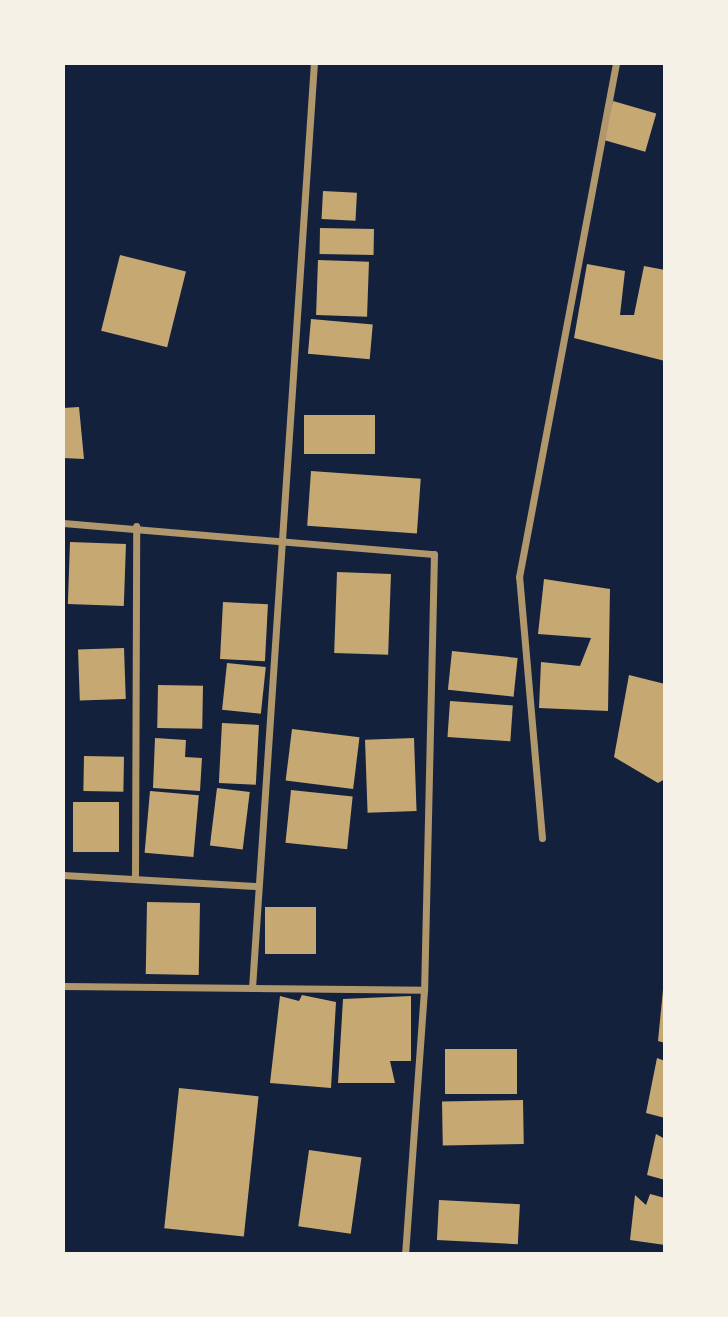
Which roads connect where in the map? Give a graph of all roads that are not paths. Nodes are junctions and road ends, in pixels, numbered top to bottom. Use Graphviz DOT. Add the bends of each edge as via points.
graph roads {
  1 [pos="314,63"];
  2 [pos="616,63"];
  3 [pos="63,523"];
  4 [pos="136,526"];
  5 [pos="281,539"];
  6 [pos="542,838"];
  7 [pos="63,876"];
  8 [pos="135,878"];
  9 [pos="255,886"];
  10 [pos="63,986"];
  11 [pos="252,988"];
  12 [pos="424,990"];
  13 [pos="405,1254"];
  1 -- 5 [label="street"];
  2 -- 6 [label="street" via="519,577"];
  3 -- 4 [label="street"];
  4 -- 5 [label="street"];
  4 -- 8 [label="street"];
  5 -- 9 [label="street"];
  5 -- 12 [label="street" via="434,554"];
  7 -- 8 [label="street"];
  8 -- 9 [label="street"];
  9 -- 11 [label="street"];
  10 -- 11 [label="street"];
  11 -- 12 [label="street"];
  12 -- 13 [label="street"];
}
